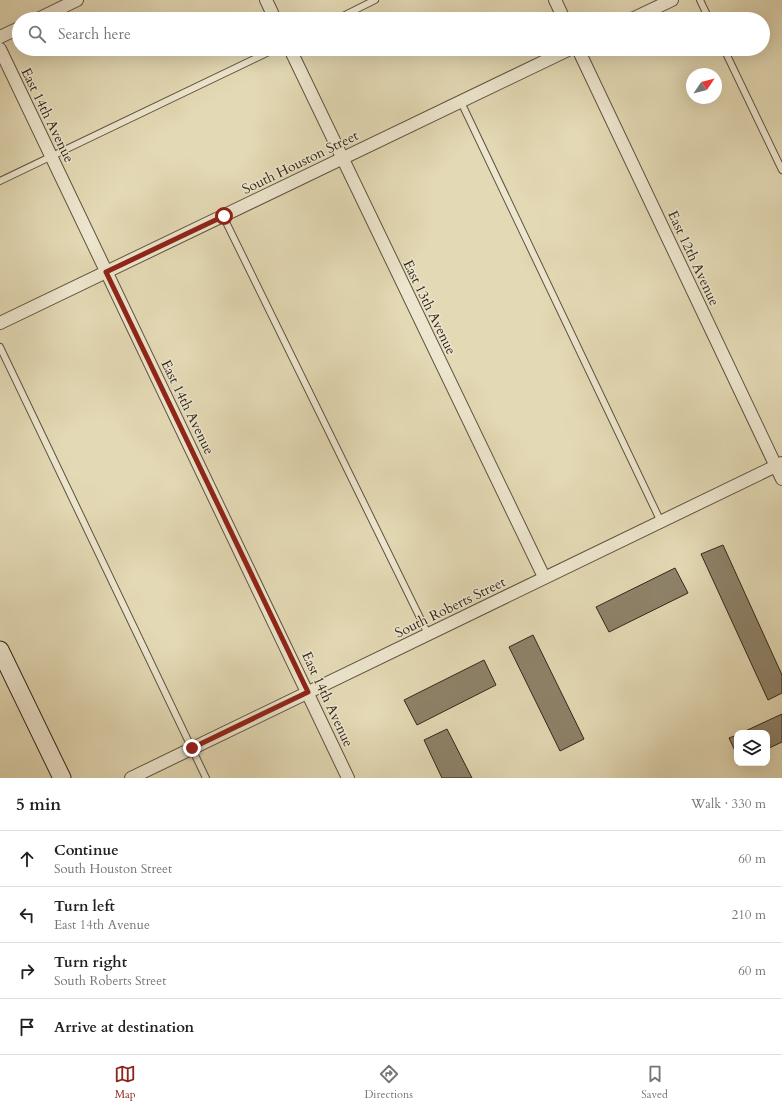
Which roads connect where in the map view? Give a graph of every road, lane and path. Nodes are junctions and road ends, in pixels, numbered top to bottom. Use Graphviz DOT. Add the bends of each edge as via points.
graph roads {
  1 [pos="77,0"];
  2 [pos="266,0"];
  3 [pos="375,0"];
  4 [pos="555,0"];
  5 [pos="672,0"];
  6 [pos="700,0"];
  7 [pos="52,12"];
  8 [pos="272,12"];
  9 [pos="351,12"];
  10 [pos="561,12"];
  11 [pos="647,12"];
  12 [pos="706,12"];
  13 [pos="12,31"];
  14 [pos="0,37"];
  15 [pos="0,49"];
  16 [pos="260,56"];
  17 [pos="293,56"];
  18 [pos="556,56"];
  19 [pos="581,56"];
  20 [pos="727,56"];
  21 [pos="461,102"];
  22 [pos="51,156"];
  23 [pos="342,159"];
  24 [pos="782,170"];
  25 [pos="0,181"];
  26 [pos="224,216"];
  27 [pos="106,272"];
  28 [pos="0,323"];
  29 [pos="0,347"];
  30 [pos="779,465"];
  31 [pos="782,479"];
  32 [pos="661,522"];
  33 [pos="544,577"];
  34 [pos="428,634"];
  35 [pos="0,650"];
  36 [pos="308,692"];
  37 [pos="192,748"];
  38 [pos="62,778"];
  39 [pos="131,778"];
  40 [pos="206,778"];
  41 [pos="348,778"];
  1 -- 7 [label="street"];
  2 -- 8 [label="street"];
  3 -- 9 [label="lane"];
  4 -- 10 [label="street"];
  5 -- 11 [label="street"];
  6 -- 12 [label="lane"];
  13 -- 14 [label="street"];
  15 -- 22 [label="street, East 14th Avenue"];
  16 -- 22 [label="lane"];
  17 -- 23 [label="street, East 13th Avenue"];
  18 -- 21 [label="street, South Houston Street"];
  19 -- 30 [label="street, East 12th Avenue"];
  20 -- 24 [label="lane"];
  21 -- 23 [label="street, South Houston Street"];
  21 -- 32 [label="lane"];
  22 -- 25 [label="lane"];
  22 -- 27 [label="street, East 14th Avenue"];
  23 -- 26 [label="street, South Houston Street"];
  23 -- 33 [label="street, East 13th Avenue"];
  26 -- 27 [label="street, South Houston Street"];
  26 -- 34 [label="lane"];
  27 -- 28 [label="street, South Houston Street"];
  27 -- 36 [label="street, East 14th Avenue"];
  29 -- 37 [label="lane"];
  30 -- 31 [label="street, East 12th Avenue"];
  30 -- 32 [label="street, South Roberts Street"];
  32 -- 33 [label="street, South Roberts Street"];
  33 -- 34 [label="street, South Roberts Street"];
  34 -- 36 [label="street, South Roberts Street"];
  35 -- 38 [label="street"];
  36 -- 37 [label="street, South Roberts Street"];
  36 -- 41 [label="street, East 14th Avenue"];
  37 -- 39 [label="street, South Roberts Street"];
  37 -- 40 [label="lane"];
}
